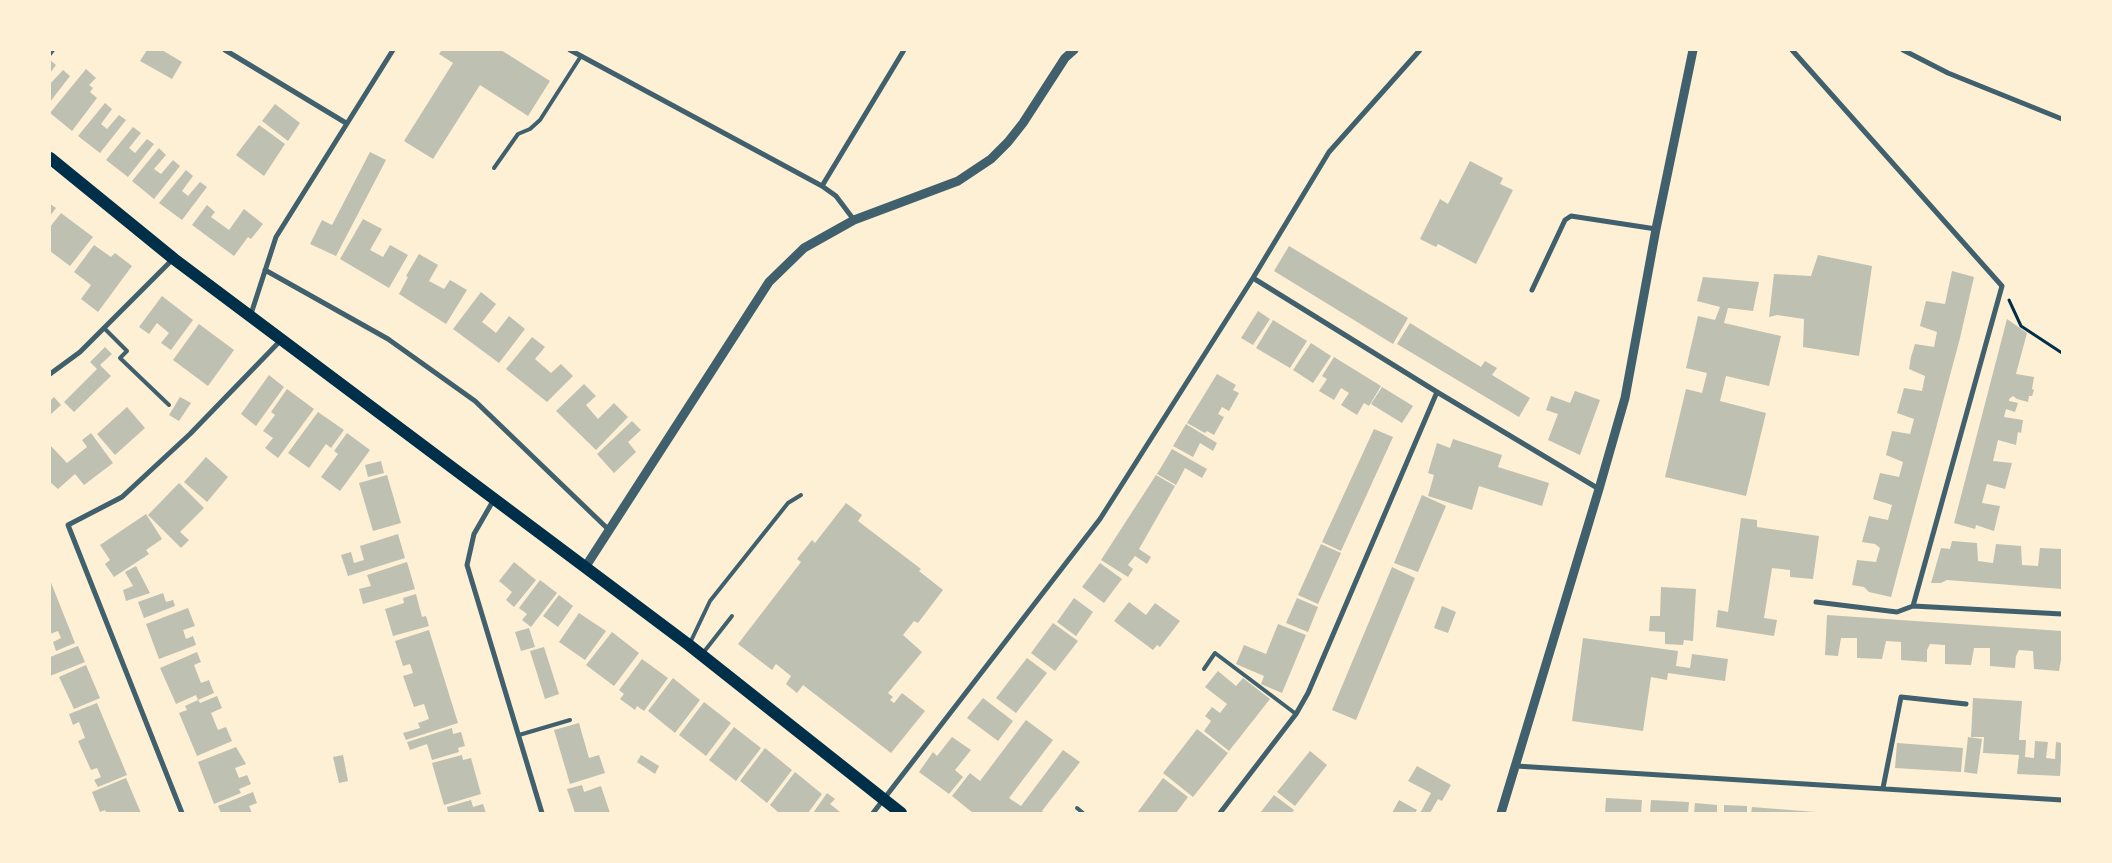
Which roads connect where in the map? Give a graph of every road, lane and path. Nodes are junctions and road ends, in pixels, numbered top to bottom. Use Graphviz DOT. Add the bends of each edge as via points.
graph roads {
  1 [pos="53,50"];
  2 [pos="225,50"];
  3 [pos="393,50"];
  4 [pos="570,50"];
  5 [pos="904,50"];
  6 [pos="1074,50"];
  7 [pos="1420,50"];
  8 [pos="1693,50"];
  9 [pos="1792,50"];
  10 [pos="1903,50"];
  11 [pos="50,54"];
  12 [pos="580,56"];
  13 [pos="2062,119"];
  14 [pos="346,124"];
  15 [pos="50,158"];
  16 [pos="494,168"];
  17 [pos="822,186"];
  18 [pos="854,220"];
  19 [pos="1656,229"];
  20 [pos="174,259"];
  21 [pos="265,270"];
  22 [pos="1253,278"];
  23 [pos="2002,286"];
  24 [pos="1532,290"];
  25 [pos="251,315"];
  26 [pos="104,328"];
  27 [pos="282,339"];
  28 [pos="2062,352"];
  29 [pos="50,374"];
  30 [pos="1437,392"];
  31 [pos="169,405"];
  32 [pos="1599,489"];
  33 [pos="801,495"];
  34 [pos="494,499"];
  35 [pos="609,530"];
  36 [pos="586,566"];
  37 [pos="1816,602"];
  38 [pos="1913,606"];
  39 [pos="2062,614"];
  40 [pos="732,616"];
  41 [pos="689,645"];
  42 [pos="701,655"];
  43 [pos="1204,668"];
  44 [pos="1966,704"];
  45 [pos="1296,714"];
  46 [pos="570,720"];
  47 [pos="518,735"];
  48 [pos="1516,766"];
  49 [pos="1883,788"];
  50 [pos="883,800"];
  51 [pos="2062,800"];
  52 [pos="1077,808"];
  53 [pos="182,813"];
  54 [pos="542,813"];
  55 [pos="873,813"];
  56 [pos="901,813"];
  57 [pos="1083,813"];
  58 [pos="1220,813"];
  59 [pos="1501,813"];
  1 -- 11 [label="lane"];
  2 -- 14 [label="street"];
  3 -- 14 [label="street"];
  4 -- 12 [label="street"];
  5 -- 17 [label="street"];
  6 -- 18 [label="street" via="1065,58 1008,142 990,160 958,181"];
  7 -- 22 [label="street" via="1329,152"];
  8 -- 19 [label="street"];
  9 -- 23 [label="street"];
  10 -- 13 [label="street" via="1948,73"];
  12 -- 16 [label="lane" via="540,120 518,134"];
  12 -- 17 [label="street"];
  14 -- 21 [label="street" via="276,237"];
  15 -- 20 [label="main road"];
  17 -- 18 [label="street" via="836,196"];
  18 -- 35 [label="street" via="804,248 769,282"];
  19 -- 24 [label="street" via="1572,216 1565,220"];
  19 -- 32 [label="street" via="1625,398"];
  20 -- 25 [label="main road"];
  20 -- 26 [label="street"];
  21 -- 25 [label="street"];
  21 -- 35 [label="street" via="388,339 475,401"];
  22 -- 30 [label="street"];
  22 -- 50 [label="street" via="1100,519"];
  23 -- 28 [label="path" via="2022,326"];
  23 -- 38 [label="street"];
  25 -- 27 [label="main road"];
  26 -- 29 [label="street" via="80,352"];
  26 -- 31 [label="lane" via="127,351 120,358"];
  27 -- 34 [label="main road"];
  27 -- 53 [label="street" via="190,434 122,497 68,526"];
  30 -- 32 [label="street"];
  30 -- 45 [label="street" via="1308,693"];
  32 -- 48 [label="street"];
  33 -- 41 [label="lane" via="788,503 710,601"];
  34 -- 36 [label="main road"];
  34 -- 47 [label="street" via="474,534 467,565"];
  35 -- 36 [label="street"];
  36 -- 41 [label="main road"];
  37 -- 38 [label="street" via="1897,612"];
  38 -- 39 [label="street"];
  40 -- 42 [label="lane"];
  41 -- 42 [label="main road"];
  42 -- 50 [label="main road"];
  43 -- 45 [label="lane" via="1215,653"];
  44 -- 49 [label="street" via="1901,697"];
  45 -- 58 [label="street"];
  46 -- 47 [label="lane"];
  47 -- 54 [label="street"];
  48 -- 49 [label="street"];
  48 -- 59 [label="street"];
  49 -- 51 [label="street"];
  50 -- 55 [label="street"];
  50 -- 56 [label="main road"];
  52 -- 57 [label="lane"];
}
